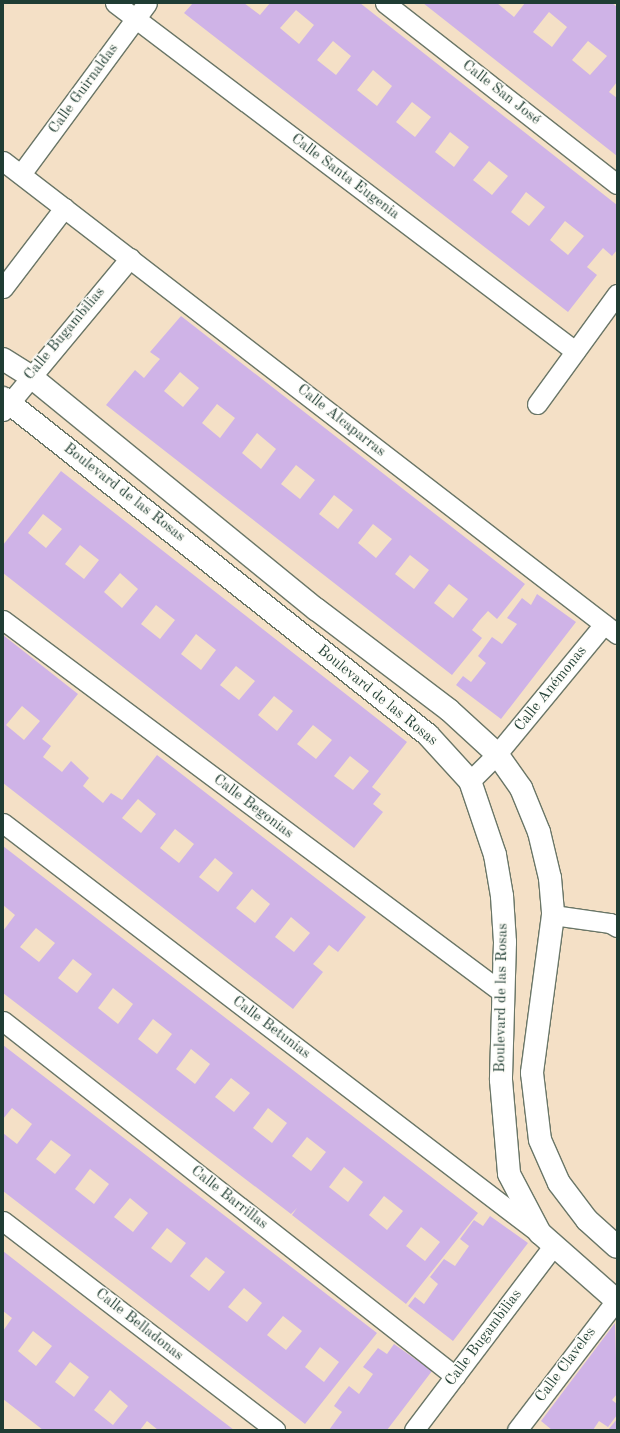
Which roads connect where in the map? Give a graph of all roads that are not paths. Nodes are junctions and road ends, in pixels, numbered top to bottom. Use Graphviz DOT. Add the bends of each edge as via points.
graph roads {
  1 [pos="115,3"];
  2 [pos="147,3"];
  3 [pos="385,3"];
  4 [pos="135,19"];
  5 [pos="3,161"];
  6 [pos="21,174"];
  7 [pos="617,184"];
  8 [pos="64,208"];
  9 [pos="130,258"];
  10 [pos="3,288"];
  11 [pos="617,294"];
  12 [pos="575,351"];
  13 [pos="3,359"];
  14 [pos="30,376"];
  15 [pos="5,404"];
  16 [pos="537,404"];
  17 [pos="3,620"];
  18 [pos="610,629"];
  19 [pos="497,754"];
  20 [pos="470,781"];
  21 [pos="3,823"];
  22 [pos="553,915"];
  23 [pos="617,927"];
  24 [pos="503,993"];
  25 [pos="3,1021"];
  26 [pos="3,1221"];
  27 [pos="547,1239"];
  28 [pos="617,1247"];
  29 [pos="617,1300"];
  30 [pos="455,1376"];
  31 [pos="522,1428"];
  32 [pos="275,1430"];
  33 [pos="414,1430"];
  1 -- 4 [label="street, Calle Santa Eugenia"];
  2 -- 4 [label="street, Calle Guirnaldas"];
  3 -- 7 [label="street, Calle San José"];
  4 -- 6 [label="street, Calle Guirnaldas"];
  4 -- 12 [label="street, Calle Santa Eugenia"];
  5 -- 6 [label="street, Calle Alcaparras"];
  6 -- 8 [label="street, Calle Alcaparras"];
  8 -- 9 [label="street, Calle Alcaparras"];
  8 -- 10 [label="street"];
  9 -- 14 [label="street, Calle Bugambilias"];
  9 -- 18 [label="street, Calle Alcaparras"];
  11 -- 12 [label="street"];
  12 -- 16 [label="street"];
  13 -- 14 [label="street, Boulevard de las Rosas"];
  14 -- 15 [label="street, Calle Bugambilias"];
  14 -- 19 [label="street, Boulevard de las Rosas" via="316,609 449,710"];
  15 -- 20 [label="street, Boulevard de las Rosas" via="428,735"];
  17 -- 24 [label="street, Calle Begonias"];
  18 -- 19 [label="street, Calle Anémonas"];
  19 -- 20 [label="street, Calle Anémonas"];
  19 -- 22 [label="street, Boulevard de las Rosas" via="521,788 539,832 550,878"];
  20 -- 24 [label="street, Boulevard de las Rosas" via="495,855 502,896"];
  21 -- 27 [label="street, Calle Betunias"];
  22 -- 23 [label="street" via="610,923"];
  22 -- 28 [label="street, Boulevard de las Rosas" via="532,1073 537,1126 558,1183 587,1220"];
  24 -- 27 [label="street, Boulevard de las Rosas" via="500,1080 509,1174"];
  25 -- 30 [label="street, Calle Barrillas"];
  26 -- 32 [label="street, Calle Belladonas"];
  27 -- 29 [label="street, Boulevard de las Rosas"];
  27 -- 30 [label="street, Calle Bugambilias"];
  29 -- 31 [label="street, Calle Claveles"];
  30 -- 33 [label="street, Calle Bugambilias"];
}
